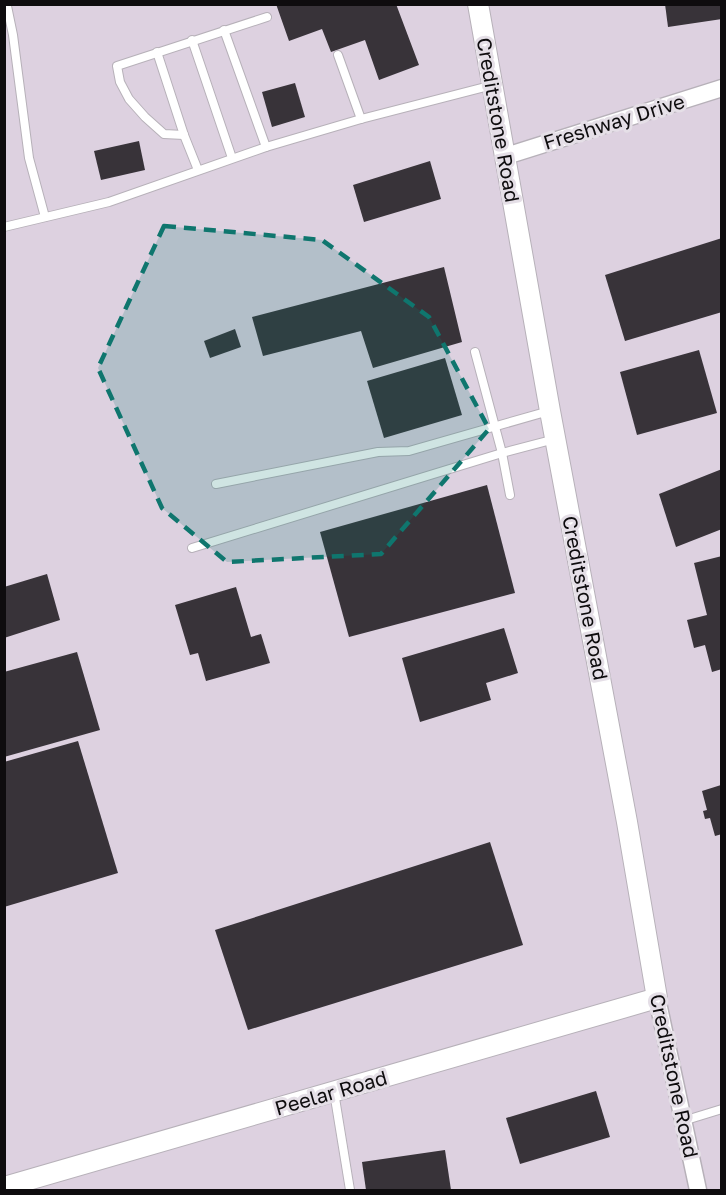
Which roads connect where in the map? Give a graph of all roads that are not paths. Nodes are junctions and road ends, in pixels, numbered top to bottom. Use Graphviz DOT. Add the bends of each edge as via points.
graph roads {
  1 [pos="4,4"];
  2 [pos="478,4"];
  3 [pos="267,17"];
  4 [pos="224,30"];
  5 [pos="192,40"];
  6 [pos="157,52"];
  7 [pos="338,56"];
  8 [pos="493,85"];
  9 [pos="722,88"];
  10 [pos="361,119"];
  11 [pos="184,135"];
  12 [pos="267,147"];
  13 [pos="506,156"];
  14 [pos="232,158"];
  15 [pos="198,170"];
  16 [pos="45,217"];
  17 [pos="4,227"];
  18 [pos="475,352"];
  19 [pos="550,411"];
  20 [pos="496,426"];
  21 [pos="555,439"];
  22 [pos="502,453"];
  23 [pos="216,484"];
  24 [pos="510,495"];
  25 [pos="192,548"];
  26 [pos="657,998"];
  27 [pos="334,1092"];
  28 [pos="722,1109"];
  29 [pos="683,1121"];
  30 [pos="4,1187"];
  31 [pos="350,1191"];
  32 [pos="698,1191"];
  1 -- 16 [label="lane" via="13,34 29,158"];
  2 -- 8 [label="street, Creditstone Road"];
  3 -- 4 [label="lane"];
  4 -- 5 [label="lane"];
  4 -- 12 [label="lane"];
  5 -- 6 [label="lane"];
  5 -- 14 [label="lane"];
  6 -- 11 [label="lane"];
  6 -- 11 [label="lane" via="117,66 120,82 129,99 164,134"];
  7 -- 10 [label="lane"];
  8 -- 10 [label="lane"];
  8 -- 13 [label="street, Creditstone Road"];
  9 -- 13 [label="street, Freshway Drive"];
  10 -- 12 [label="lane"];
  11 -- 15 [label="lane"];
  12 -- 14 [label="lane"];
  13 -- 19 [label="street, Creditstone Road"];
  14 -- 15 [label="lane"];
  15 -- 16 [label="lane" via="109,202"];
  16 -- 17 [label="lane"];
  18 -- 20 [label="lane"];
  19 -- 20 [label="lane"];
  19 -- 21 [label="street, Creditstone Road"];
  20 -- 22 [label="lane"];
  20 -- 23 [label="lane" via="409,451 378,452"];
  21 -- 22 [label="lane"];
  21 -- 26 [label="street, Creditstone Road"];
  22 -- 24 [label="lane"];
  22 -- 25 [label="lane"];
  26 -- 27 [label="street, Peelar Road"];
  26 -- 29 [label="street, Creditstone Road"];
  27 -- 30 [label="street, Peelar Road"];
  27 -- 31 [label="lane"];
  28 -- 29 [label="lane"];
  29 -- 32 [label="street, Creditstone Road"];
}
